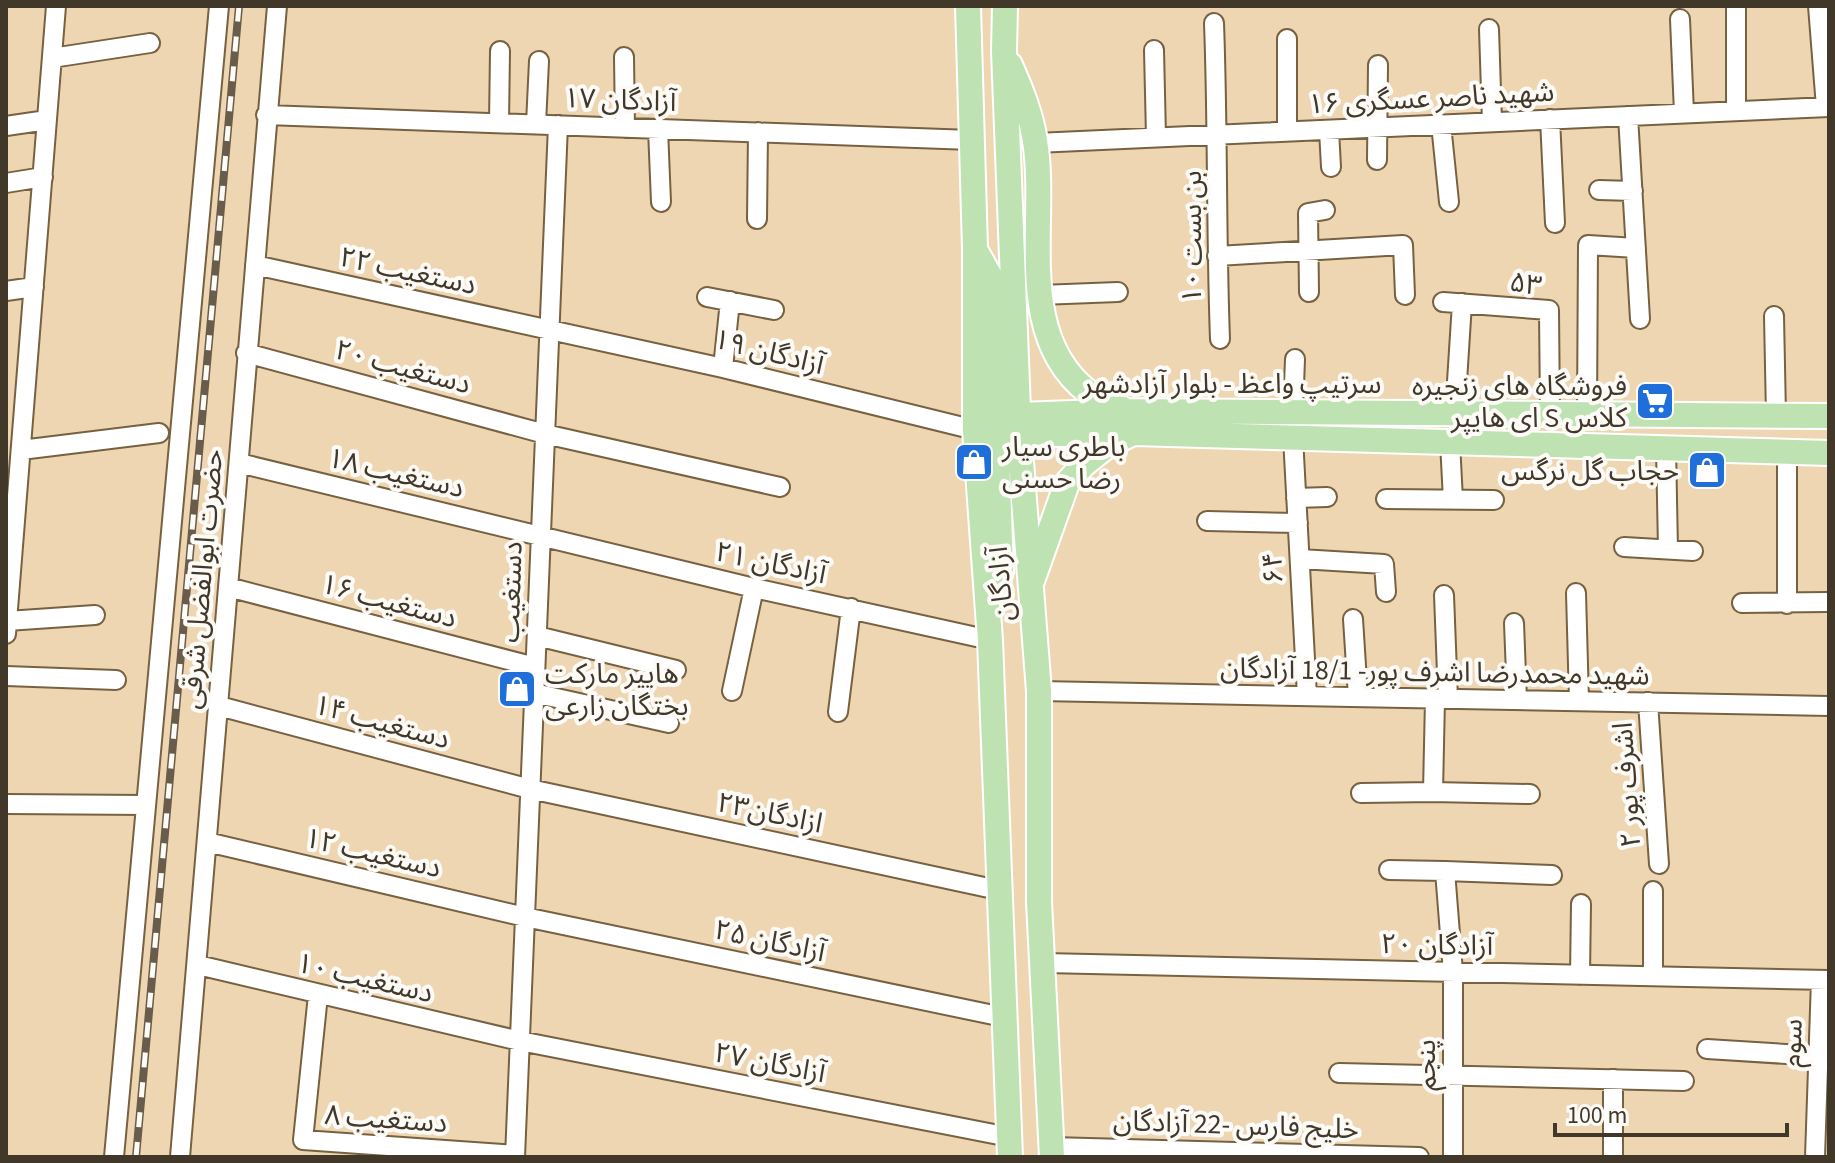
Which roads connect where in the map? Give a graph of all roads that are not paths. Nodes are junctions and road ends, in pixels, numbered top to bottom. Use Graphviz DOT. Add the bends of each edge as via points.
graph roads {
  1 [pos="56,6"];
  2 [pos="219,6"];
  3 [pos="277,6"];
  4 [pos="968,6"];
  5 [pos="1005,6"];
  6 [pos="1818,6"];
  7 [pos="1736,8"];
  8 [pos="1680,19"];
  9 [pos="1214,23"];
  10 [pos="1489,29"];
  11 [pos="1287,39"];
  12 [pos="150,43"];
  13 [pos="1154,50"];
  14 [pos="500,51"];
  15 [pos="1004,51"];
  16 [pos="624,57"];
  17 [pos="52,58"];
  18 [pos="539,61"];
  19 [pos="1378,65"];
  20 [pos="1828,107"];
  21 [pos="1736,111"];
  22 [pos="1684,113"];
  23 [pos="266,115"];
  24 [pos="1628,116"];
  25 [pos="1550,119"];
  26 [pos="47,120"];
  27 [pos="1492,122"];
  28 [pos="499,123"];
  29 [pos="536,124"];
  30 [pos="1441,124"];
  31 [pos="558,125"];
  32 [pos="6,126"];
  33 [pos="1379,127"];
  34 [pos="625,128"];
  35 [pos="658,129"];
  36 [pos="1329,130"];
  37 [pos="1287,131"];
  38 [pos="758,132"];
  39 [pos="1219,135"];
  40 [pos="1156,137"];
  41 [pos="972,140"];
  42 [pos="1036,143"];
  43 [pos="1377,160"];
  44 [pos="1331,167"];
  45 [pos="43,177"];
  46 [pos="6,183"];
  47 [pos="1599,190"];
  48 [pos="1633,191"];
  49 [pos="661,202"];
  50 [pos="1449,202"];
  51 [pos="1325,210"];
  52 [pos="757,219"];
  53 [pos="1555,223"];
  54 [pos="1636,248"];
  55 [pos="1309,253"];
  56 [pos="1217,256"];
  57 [pos="255,265"];
  58 [pos="34,287"];
  59 [pos="6,291"];
  60 [pos="1118,292"];
  61 [pos="1309,292"];
  62 [pos="1040,295"];
  63 [pos="1405,295"];
  64 [pos="707,297"];
  65 [pos="730,301"];
  66 [pos="1443,302"];
  67 [pos="1462,303"];
  68 [pos="774,310"];
  69 [pos="1774,316"];
  70 [pos="1640,319"];
  71 [pos="549,329"];
  72 [pos="1220,339"];
  73 [pos="246,353"];
  74 [pos="1295,359"];
  75 [pos="723,368"];
  76 [pos="1293,411"];
  77 [pos="1455,413"];
  78 [pos="15,414"];
  79 [pos="1550,414"];
  80 [pos="1587,414"];
  81 [pos="1776,416"];
  82 [pos="1829,416"];
  83 [pos="1130,422"];
  84 [pos="1001,425"];
  85 [pos="159,433"];
  86 [pos="545,434"];
  87 [pos="1293,437"];
  88 [pos="1450,442"];
  89 [pos="1666,448"];
  90 [pos="21,450"];
  91 [pos="1787,451"];
  92 [pos="1829,453"];
  93 [pos="239,463"];
  94 [pos="780,487"];
  95 [pos="1327,497"];
  96 [pos="1296,498"];
  97 [pos="1386,499"];
  98 [pos="1453,500"];
  99 [pos="1494,500"];
  100 [pos="1298,523"];
  101 [pos="1206,524"];
  102 [pos="541,535"];
  103 [pos="1624,547"];
  104 [pos="1668,549"];
  105 [pos="1693,551"];
  106 [pos="1300,559"];
  107 [pos="228,587"];
  108 [pos="1030,587"];
  109 [pos="754,588"];
  110 [pos="1386,592"];
  111 [pos="1576,593"];
  112 [pos="1444,595"];
  113 [pos="1828,602"];
  114 [pos="1742,603"];
  115 [pos="1787,604"];
  116 [pos="851,608"];
  117 [pos="95,615"];
  118 [pos="1353,619"];
  119 [pos="7,621"];
  120 [pos="1514,623"];
  121 [pos="989,628"];
  122 [pos="6,634"];
  123 [pos="537,636"];
  124 [pos="535,667"];
  125 [pos="676,670"];
  126 [pos="6,676"];
  127 [pos="116,680"];
  128 [pos="732,691"];
  129 [pos="1039,691"];
  130 [pos="534,693"];
  131 [pos="1307,696"];
  132 [pos="1358,697"];
  133 [pos="1442,699"];
  134 [pos="1517,700"];
  135 [pos="1579,701"];
  136 [pos="1648,702"];
  137 [pos="219,706"];
  138 [pos="1829,706"];
  139 [pos="838,712"];
  140 [pos="669,723"];
  141 [pos="530,789"];
  142 [pos="1433,792"];
  143 [pos="1361,793"];
  144 [pos="1530,794"];
  145 [pos="6,804"];
  146 [pos="146,805"];
  147 [pos="207,842"];
  148 [pos="1659,864"];
  149 [pos="1389,870"];
  150 [pos="1445,871"];
  151 [pos="1552,875"];
  152 [pos="998,890"];
  153 [pos="1653,891"];
  154 [pos="1581,904"];
  155 [pos="525,917"];
  156 [pos="1044,963"];
  157 [pos="198,965"];
  158 [pos="1453,972"];
  159 [pos="1580,975"];
  160 [pos="1653,976"];
  161 [pos="1825,980"];
  162 [pos="318,995"];
  163 [pos="1003,1017"];
  164 [pos="520,1041"];
  165 [pos="1707,1049"];
  166 [pos="1818,1056"];
  167 [pos="1339,1073"];
  168 [pos="1452,1075"];
  169 [pos="1613,1079"];
  170 [pos="1684,1081"];
  171 [pos="1823,1081"];
  172 [pos="1009,1147"];
  173 [pos="302,1148"];
  174 [pos="1052,1152"];
  175 [pos="515,1156"];
  176 [pos="114,1157"];
  177 [pos="180,1157"];
  178 [pos="1419,1157"];
  179 [pos="1453,1157"];
  180 [pos="1613,1157"];
  181 [pos="1815,1157"];
  1 -- 17 [label="street"];
  2 -- 146 [label="street"];
  3 -- 23 [label="street, حضرت ابوالفضل شرقی"];
  4 -- 41 [label="main road, آزادگان"];
  5 -- 15 [label="main road, آزادگان"];
  6 -- 20 [label="street"];
  7 -- 21 [label="street"];
  8 -- 22 [label="street"];
  9 -- 39 [label="street, بن بست ۱۰"];
  10 -- 27 [label="street"];
  11 -- 37 [label="street"];
  12 -- 17 [label="street"];
  13 -- 40 [label="street"];
  14 -- 28 [label="street"];
  15 -- 42 [label="main road" via="1025,99"];
  15 -- 84 [label="main road, آزادگان"];
  16 -- 34 [label="street"];
  17 -- 26 [label="street"];
  18 -- 29 [label="street"];
  19 -- 33 [label="street"];
  20 -- 21 [label="street, ۱۶ شهید ناصر عسگری"];
  21 -- 22 [label="street, ۱۶ شهید ناصر عسگری"];
  22 -- 24 [label="street, ۱۶ شهید ناصر عسگری"];
  23 -- 28 [label="street, ۱۷ آزادگان"];
  23 -- 57 [label="street, حضرت ابوالفضل شرقی"];
  24 -- 25 [label="street, ۱۶ شهید ناصر عسگری"];
  24 -- 48 [label="street"];
  25 -- 27 [label="street, ۱۶ شهید ناصر عسگری"];
  25 -- 53 [label="street"];
  26 -- 32 [label="street"];
  26 -- 45 [label="street"];
  27 -- 30 [label="street, ۱۶ شهید ناصر عسگری"];
  28 -- 29 [label="street, ۱۷ آزادگان"];
  29 -- 31 [label="street, ۱۷ آزادگان"];
  30 -- 33 [label="street, ۱۶ شهید ناصر عسگری"];
  30 -- 50 [label="street"];
  31 -- 34 [label="street, ۱۷ آزادگان"];
  31 -- 71 [label="street, دستغیب"];
  33 -- 36 [label="street, ۱۶ شهید ناصر عسگری"];
  33 -- 43 [label="street"];
  34 -- 35 [label="street, ۱۷ آزادگان"];
  35 -- 38 [label="street, ۱۷ آزادگان"];
  35 -- 49 [label="street"];
  36 -- 37 [label="street, ۱۶ شهید ناصر عسگری"];
  36 -- 44 [label="street"];
  37 -- 39 [label="street, ۱۶ شهید ناصر عسگری"];
  38 -- 41 [label="street, ۱۷ آزادگان"];
  38 -- 52 [label="street"];
  39 -- 40 [label="street, ۱۶ شهید ناصر عسگری"];
  39 -- 56 [label="street, بن بست ۱۰"];
  40 -- 42 [label="street, ۱۶ شهید ناصر عسگری"];
  41 -- 84 [label="main road, آزادگان" via="975,249"];
  42 -- 62 [label="main road"];
  45 -- 46 [label="street"];
  45 -- 58 [label="street"];
  47 -- 48 [label="street"];
  48 -- 54 [label="street"];
  51 -- 55 [label="street" via="1308,213"];
  54 -- 70 [label="street"];
  54 -- 80 [label="street" via="1588,245"];
  55 -- 56 [label="street"];
  55 -- 61 [label="street"];
  55 -- 63 [label="street" via="1403,245"];
  56 -- 72 [label="street, بن بست ۱۰"];
  57 -- 71 [label="street, دستغیب ۲۲"];
  57 -- 73 [label="street, حضرت ابوالفضل شرقی"];
  58 -- 59 [label="street"];
  58 -- 78 [label="street"];
  60 -- 62 [label="street"];
  62 -- 83 [label="main road" via="1056,356 1089,393"];
  64 -- 65 [label="street"];
  65 -- 68 [label="street"];
  65 -- 75 [label="street"];
  66 -- 67 [label="street, ۵۳"];
  67 -- 77 [label="street"];
  67 -- 79 [label="street, ۵۳" via="1549,310"];
  69 -- 81 [label="street"];
  71 -- 75 [label="street, ۱۹ آزادگان"];
  71 -- 86 [label="street, دستغیب"];
  73 -- 86 [label="street, دستغیب ۲۰"];
  73 -- 93 [label="street, حضرت ابوالفضل شرقی"];
  74 -- 76 [label="street"];
  75 -- 84 [label="street, ۱۹ آزادگان"];
  76 -- 77 [label="main road, سرتیپ واعظ - بلوار آزادشهر"];
  76 -- 83 [label="main road, سرتیپ واعظ - بلوار آزادشهر"];
  77 -- 79 [label="main road, سرتیپ واعظ - بلوار آزادشهر"];
  78 -- 90 [label="street"];
  79 -- 80 [label="main road, سرتیپ واعظ - بلوار آزادشهر"];
  80 -- 81 [label="main road, سرتیپ واعظ - بلوار آزادشهر"];
  81 -- 82 [label="main road, سرتیپ واعظ - بلوار آزادشهر"];
  83 -- 84 [label="main road, سرتیپ واعظ - بلوار آزادشهر"];
  83 -- 87 [label="main road, سرتیپ واعظ - بلوار آزادشهر"];
  83 -- 108 [label="main road" via="1067,483"];
  84 -- 108 [label="main road, آزادگان"];
  84 -- 121 [label="main road, آزادگان"];
  85 -- 90 [label="street"];
  86 -- 94 [label="street, دستغیب ۲۰"];
  86 -- 102 [label="street, دستغیب"];
  87 -- 88 [label="main road, سرتیپ واعظ - بلوار آزادشهر"];
  87 -- 96 [label="street, ۶۴"];
  88 -- 89 [label="main road, سرتیپ واعظ - بلوار آزادشهر"];
  88 -- 98 [label="street"];
  89 -- 91 [label="main road, سرتیپ واعظ - بلوار آزادشهر"];
  89 -- 104 [label="street"];
  90 -- 119 [label="street"];
  91 -- 92 [label="main road, سرتیپ واعظ - بلوار آزادشهر"];
  91 -- 115 [label="street"];
  93 -- 102 [label="street, دستغیب ۱۸"];
  93 -- 107 [label="street, حضرت ابوالفضل شرقی"];
  95 -- 96 [label="street"];
  96 -- 100 [label="street, ۶۴"];
  97 -- 98 [label="street"];
  98 -- 99 [label="street"];
  100 -- 101 [label="street"];
  100 -- 106 [label="street, ۶۴"];
  102 -- 109 [label="street, ۲۱ آزادگان"];
  102 -- 123 [label="street, دستغیب"];
  103 -- 104 [label="street"];
  104 -- 105 [label="street"];
  106 -- 110 [label="street" via="1384,564"];
  106 -- 131 [label="street, ۶۴"];
  107 -- 124 [label="street, دستغیب ۱۶"];
  107 -- 137 [label="street, حضرت ابوالفضل شرقی"];
  108 -- 129 [label="main road, آزادگان"];
  109 -- 116 [label="street, ۲۱ آزادگان"];
  109 -- 128 [label="street"];
  111 -- 135 [label="street"];
  112 -- 133 [label="street"];
  113 -- 115 [label="street"];
  114 -- 115 [label="street"];
  116 -- 121 [label="street, ۲۱ آزادگان"];
  116 -- 139 [label="street"];
  117 -- 119 [label="street"];
  118 -- 132 [label="street"];
  119 -- 122 [label="street"];
  120 -- 134 [label="street"];
  121 -- 152 [label="main road, آزادگان"];
  123 -- 124 [label="street, دستغیب"];
  123 -- 125 [label="street"];
  124 -- 130 [label="street, دستغیب"];
  126 -- 127 [label="street"];
  129 -- 131 [label="street, شهید محمدرضا اشرف پور- 18/1 آزادگان"];
  129 -- 156 [label="main road, آزادگان"];
  130 -- 140 [label="street"];
  130 -- 141 [label="street, دستغیب"];
  131 -- 132 [label="street, شهید محمدرضا اشرف پور- 18/1 آزادگان"];
  132 -- 133 [label="street, شهید محمدرضا اشرف پور- 18/1 آزادگان"];
  133 -- 134 [label="street, شهید محمدرضا اشرف پور- 18/1 آزادگان"];
  133 -- 142 [label="street"];
  134 -- 135 [label="street, شهید محمدرضا اشرف پور- 18/1 آزادگان"];
  135 -- 136 [label="street, شهید محمدرضا اشرف پور- 18/1 آزادگان"];
  136 -- 138 [label="street, شهید محمدرضا اشرف پور- 18/1 آزادگان"];
  136 -- 148 [label="street, ۲ اشرف پور"];
  137 -- 141 [label="street, دستغیب ۱۴"];
  137 -- 147 [label="street, حضرت ابوالفضل شرقی"];
  141 -- 152 [label="street, ۲۳ازادگان"];
  141 -- 155 [label="street, دستغیب"];
  142 -- 143 [label="street"];
  142 -- 144 [label="street"];
  145 -- 146 [label="street"];
  146 -- 176 [label="street"];
  147 -- 155 [label="street, دستغیب ۱۲"];
  147 -- 157 [label="street, حضرت ابوالفضل شرقی"];
  149 -- 150 [label="street"];
  150 -- 151 [label="street"];
  150 -- 158 [label="street, پنجم"];
  152 -- 163 [label="main road, آزادگان"];
  153 -- 160 [label="street"];
  154 -- 159 [label="street"];
  155 -- 163 [label="street, ۲۵ آزادگان"];
  155 -- 164 [label="street, دستغیب"];
  156 -- 158 [label="street, ۲۰ آزادگان"];
  156 -- 174 [label="main road, آزادگان"];
  157 -- 162 [label="street, دستغیب ۱۰"];
  157 -- 177 [label="street, حضرت ابوالفضل شرقی"];
  158 -- 159 [label="street, ۲۰ آزادگان"];
  158 -- 168 [label="street, پنجم"];
  159 -- 160 [label="street, ۲۰ آزادگان"];
  160 -- 161 [label="street, ۲۰ آزادگان"];
  161 -- 166 [label="street, سوم"];
  162 -- 164 [label="street, دستغیب ۱۰"];
  162 -- 173 [label="street, دستغیب ۸"];
  163 -- 172 [label="main road, آزادگان"];
  164 -- 172 [label="street, ۲۷ آزادگان"];
  164 -- 175 [label="street, دستغیب"];
  165 -- 166 [label="street"];
  166 -- 171 [label="street, سوم"];
  167 -- 168 [label="street"];
  168 -- 169 [label="street"];
  168 -- 179 [label="street, پنجم"];
  169 -- 170 [label="street"];
  169 -- 180 [label="street"];
  171 -- 181 [label="street, سوم"];
  173 -- 175 [label="street, دستغیب ۸"];
  174 -- 178 [label="street, خلیج فارس -22 آزادگان"];
}
